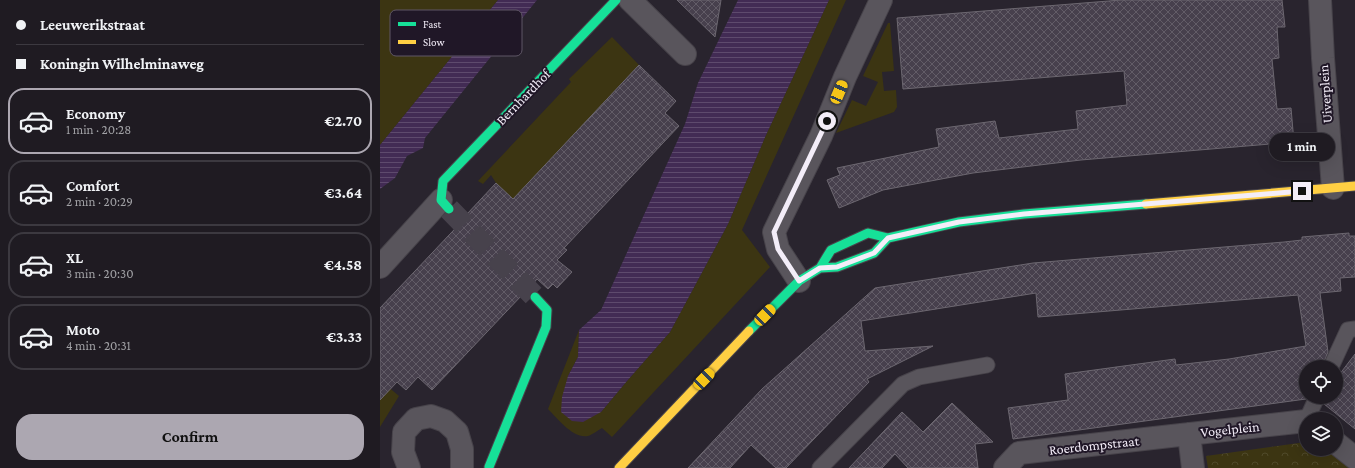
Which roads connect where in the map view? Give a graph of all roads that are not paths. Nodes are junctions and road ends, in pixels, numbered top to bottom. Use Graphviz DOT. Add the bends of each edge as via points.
graph roads {
  1 [pos="616,0"];
  2 [pos="630,0"];
  3 [pos="881,0"];
  4 [pos="1320,0"];
  5 [pos="685,54"];
  6 [pos="1355,186"];
  7 [pos="1333,188"];
  8 [pos="445,204"];
  9 [pos="888,238"];
  10 [pos="380,267"];
  11 [pos="820,268"];
  12 [pos="799,281"];
  13 [pos="535,297"];
  14 [pos="1355,329"];
  15 [pos="1334,360"];
  16 [pos="987,365"];
  17 [pos="1299,421"];
  18 [pos="1189,434"];
  19 [pos="1343,449"];
  20 [pos="1355,458"];
  21 [pos="409,468"];
  22 [pos="462,468"];
  23 [pos="484,468"];
  24 [pos="618,468"];
  25 [pos="820,468"];
  26 [pos="1005,468"];
  27 [pos="1193,468"];
  1 -- 8 [label="main road, Bernhardhof" via="443,181"];
  2 -- 5 [label="street"];
  3 -- 12 [label="street" via="821,136 774,232 778,249"];
  4 -- 7 [label="street, Uiverplein" via="1322,58"];
  6 -- 7 [label="main road"];
  7 -- 9 [label="main road" via="1024,214 959,222"];
  8 -- 10 [label="street, Bernhardhof"];
  9 -- 11 [label="main road" via="874,253 837,267"];
  9 -- 11 [label="main road" via="868,232 831,250"];
  11 -- 12 [label="main road"];
  12 -- 24 [label="main road"];
  13 -- 23 [label="main road" via="547,310 546,327"];
  14 -- 15 [label="lane" via="1348,330"];
  16 -- 25 [label="lane" via="919,377 903,384"];
  17 -- 18 [label="street, Vogelplein"];
  18 -- 26 [label="street, Roerdompstraat" via="1019,453"];
  18 -- 27 [label="street, Vogelplein"];
  19 -- 20 [label="street"];
  21 -- 22 [label="street" via="403,452 404,432 416,419 430,416 445,421 457,432 462,449"];
}
